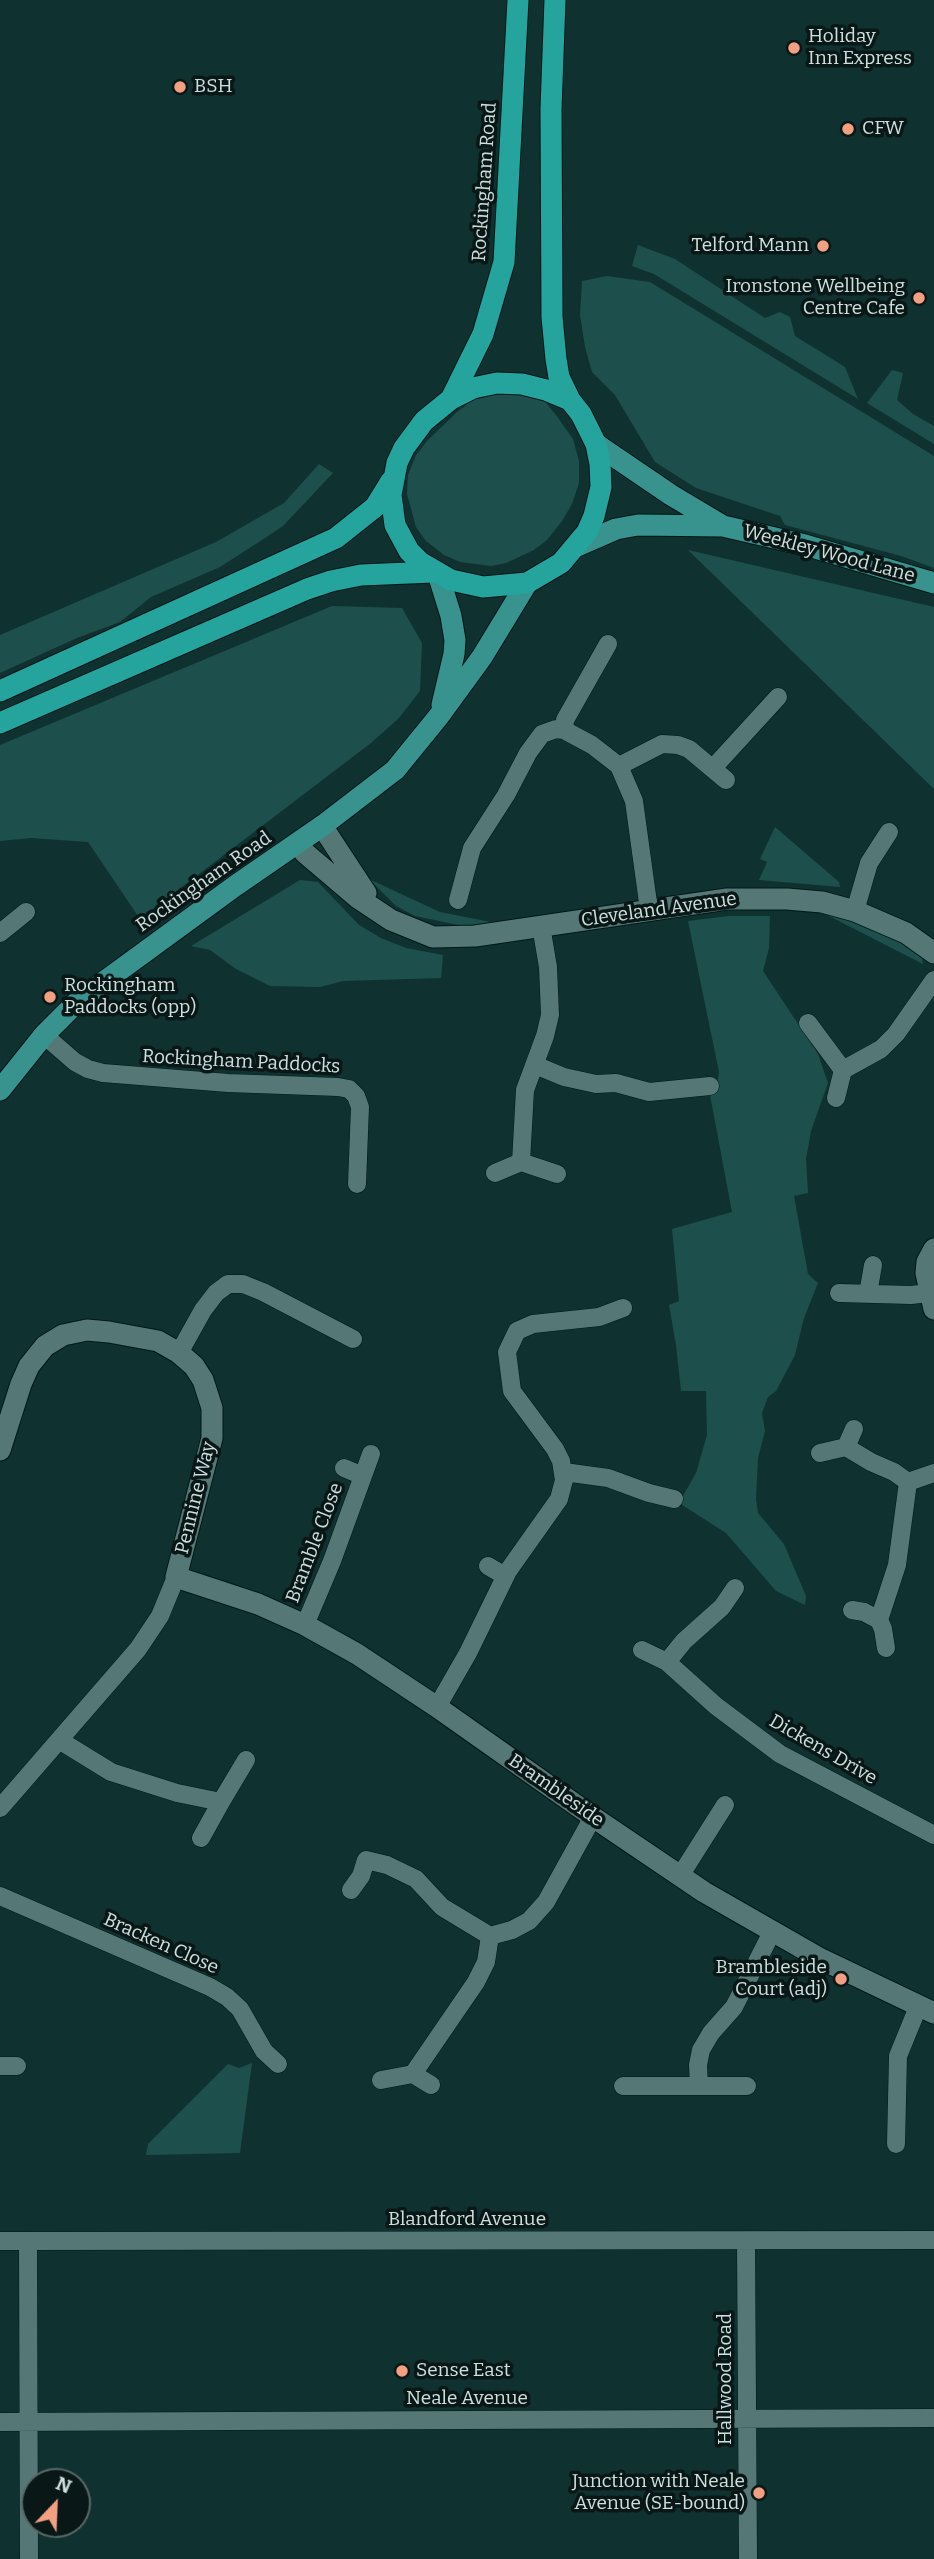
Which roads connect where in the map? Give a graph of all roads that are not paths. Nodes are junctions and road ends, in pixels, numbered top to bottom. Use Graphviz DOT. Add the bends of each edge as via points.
graph roads {
  1 [pos="518,0"];
  2 [pos="555,0"];
  3 [pos="451,399"];
  4 [pos="569,400"];
  5 [pos="596,444"];
  6 [pos="392,480"];
  7 [pos="723,526"];
  8 [pos="577,546"];
  9 [pos="436,573"];
  10 [pos="527,583"];
  11 [pos="934,583"];
  12 [pos="608,644"];
  13 [pos="0,691"];
  14 [pos="778,697"];
  15 [pos="439,716"];
  16 [pos="0,723"];
  17 [pos="564,730"];
  18 [pos="619,766"];
  19 [pos="322,826"];
  20 [pos="889,832"];
  21 [pos="298,843"];
  22 [pos="458,900"];
  23 [pos="649,910"];
  24 [pos="855,911"];
  25 [pos="26,912"];
  26 [pos="379,912"];
  27 [pos="541,926"];
  28 [pos="0,933"];
  29 [pos="934,953"];
  30 [pos="934,980"];
  31 [pos="808,1023"];
  32 [pos="44,1035"];
  33 [pos="535,1065"];
  34 [pos="843,1070"];
  35 [pos="710,1086"];
  36 [pos="0,1090"];
  37 [pos="836,1098"];
  38 [pos="521,1162"];
  39 [pos="495,1172"];
  40 [pos="557,1174"];
  41 [pos="358,1184"];
  42 [pos="934,1249"];
  43 [pos="873,1265"];
  44 [pos="839,1293"];
  45 [pos="868,1294"];
  46 [pos="932,1301"];
  47 [pos="623,1308"];
  48 [pos="353,1339"];
  49 [pos="179,1353"];
  50 [pos="854,1429"];
  51 [pos="846,1447"];
  52 [pos="0,1450"];
  53 [pos="820,1453"];
  54 [pos="371,1454"];
  55 [pos="344,1468"];
  56 [pos="564,1472"];
  57 [pos="934,1473"];
  58 [pos="363,1476"];
  59 [pos="908,1482"];
  60 [pos="674,1499"];
  61 [pos="488,1566"];
  62 [pos="505,1576"];
  63 [pos="176,1577"];
  64 [pos="735,1588"];
  65 [pos="852,1610"];
  66 [pos="879,1620"];
  67 [pos="305,1625"];
  68 [pos="886,1648"];
  69 [pos="642,1650"];
  70 [pos="667,1662"];
  71 [pos="437,1707"];
  72 [pos="59,1740"];
  73 [pos="246,1759"];
  74 [pos="221,1802"];
  75 [pos="725,1805"];
  76 [pos="0,1808"];
  77 [pos="593,1817"];
  78 [pos="934,1835"];
  79 [pos="201,1838"];
  80 [pos="680,1876"];
  81 [pos="351,1890"];
  82 [pos="0,1896"];
  83 [pos="772,1933"];
  84 [pos="489,1936"];
  85 [pos="926,2010"];
  86 [pos="278,2064"];
  87 [pos="413,2074"];
  88 [pos="381,2080"];
  89 [pos="431,2084"];
  90 [pos="624,2086"];
  91 [pos="699,2086"];
  92 [pos="747,2086"];
  93 [pos="895,2144"];
  94 [pos="934,2240"];
  95 [pos="0,2241"];
  96 [pos="28,2241"];
  97 [pos="746,2241"];
  98 [pos="934,2418"];
  99 [pos="747,2419"];
  100 [pos="0,2422"];
  101 [pos="29,2422"];
  102 [pos="29,2559"];
  103 [pos="747,2559"];
  1 -- 3 [label="highway, Rockingham Road" via="504,262 483,334"];
  2 -- 4 [label="highway" via="552,317 559,377"];
  3 -- 4 [label="highway" via="497,383 522,384"];
  3 -- 6 [label="highway" via="413,434"];
  4 -- 5 [label="highway"];
  5 -- 7 [label="main road, Weekley Wood Lane"];
  5 -- 8 [label="highway" via="601,487 594,516"];
  6 -- 9 [label="highway" via="392,510 401,538 420,562"];
  6 -- 13 [label="highway" via="375,507 336,538"];
  7 -- 8 [label="main road, Weekley Wood Lane" via="638,525"];
  7 -- 11 [label="main road, Weekley Wood Lane"];
  8 -- 10 [label="highway" via="561,563"];
  9 -- 10 [label="highway" via="483,587"];
  9 -- 15 [label="main road, Rockingham Road" via="455,640"];
  9 -- 16 [label="highway" via="361,575 307,589"];
  10 -- 15 [label="main road, Rockingham Road"];
  12 -- 17 [label="street" via="565,720"];
  14 -- 18 [label="street" via="719,774 678,744 662,744"];
  15 -- 19 [label="main road, Rockingham Road" via="395,770"];
  17 -- 18 [label="street"];
  17 -- 22 [label="street" via="542,734 528,753 472,848"];
  18 -- 23 [label="street" via="636,814"];
  19 -- 21 [label="main road, Rockingham Road"];
  19 -- 26 [label="street, Cleveland Avenue"];
  20 -- 24 [label="street" via="869,863"];
  21 -- 26 [label="street, Cleveland Avenue" via="304,853"];
  21 -- 32 [label="main road, Rockingham Road" via="110,976"];
  23 -- 24 [label="street, Cleveland Avenue" via="757,898 822,902"];
  23 -- 27 [label="street, Cleveland Avenue"];
  24 -- 29 [label="street, Cleveland Avenue" via="906,933"];
  25 -- 28 [label="street"];
  26 -- 27 [label="street, Cleveland Avenue" via="433,937"];
  27 -- 33 [label="street" via="551,999"];
  30 -- 34 [label="street" via="881,1049"];
  31 -- 34 [label="street"];
  32 -- 36 [label="main road, Rockingham Road"];
  32 -- 41 [label="street, Rockingham Paddocks" via="75,1062 103,1073 349,1089 356,1096 362,1120"];
  33 -- 35 [label="street" via="564,1077 649,1092"];
  33 -- 38 [label="street" via="525,1090"];
  34 -- 37 [label="street"];
  38 -- 39 [label="street"];
  38 -- 40 [label="street"];
  42 -- 46 [label="street" via="926,1273"];
  43 -- 45 [label="street"];
  44 -- 45 [label="street"];
  45 -- 46 [label="street" via="911,1295"];
  47 -- 56 [label="street" via="599,1317 533,1324 517,1331 507,1352 512,1391 555,1449"];
  48 -- 49 [label="street" via="263,1292 228,1284 203,1310"];
  49 -- 52 [label="street, Pennine Way" via="158,1341 109,1332 87,1329 63,1335 45,1346 29,1366"];
  49 -- 63 [label="street, Pennine Way" via="204,1380 212,1408 212,1438"];
  50 -- 51 [label="street"];
  51 -- 53 [label="street"];
  51 -- 59 [label="street"];
  54 -- 58 [label="street, Bramble Close"];
  55 -- 58 [label="street, Bramble Close"];
  56 -- 60 [label="street" via="608,1478"];
  56 -- 62 [label="street" via="559,1499"];
  57 -- 59 [label="street"];
  58 -- 67 [label="street, Bramble Close"];
  59 -- 66 [label="street" via="897,1564"];
  61 -- 62 [label="street"];
  62 -- 71 [label="street"];
  63 -- 67 [label="street, Brambleside"];
  63 -- 72 [label="street, Pennine Way" via="160,1616 138,1649"];
  64 -- 70 [label="street"];
  65 -- 66 [label="street"];
  66 -- 68 [label="street"];
  67 -- 71 [label="street, Brambleside"];
  69 -- 70 [label="street, Dickens Drive"];
  70 -- 78 [label="street, Dickens Drive" via="780,1754"];
  71 -- 77 [label="street, Brambleside"];
  72 -- 74 [label="street" via="111,1772 200,1800"];
  72 -- 76 [label="street, Pennine Way"];
  73 -- 74 [label="street"];
  74 -- 79 [label="street"];
  75 -- 80 [label="street"];
  77 -- 80 [label="street, Brambleside"];
  77 -- 84 [label="street" via="546,1902 530,1921"];
  80 -- 83 [label="street, Brambleside"];
  81 -- 84 [label="street" via="361,1876 365,1853 416,1879 442,1907"];
  82 -- 86 [label="street, Bracken Close" via="227,1997"];
  83 -- 85 [label="street, Brambleside"];
  83 -- 91 [label="street" via="734,2007 701,2050"];
  84 -- 87 [label="street" via="486,1962 475,1982"];
  85 -- 93 [label="street" via="898,2056"];
  87 -- 88 [label="street"];
  87 -- 89 [label="street"];
  90 -- 91 [label="street"];
  91 -- 92 [label="street"];
  94 -- 97 [label="street, Blandford Avenue"];
  95 -- 96 [label="street, Blandford Avenue"];
  96 -- 97 [label="street, Blandford Avenue"];
  96 -- 101 [label="street"];
  97 -- 99 [label="street, Hallwood Road"];
  98 -- 99 [label="street, Neale Avenue"];
  99 -- 101 [label="street, Neale Avenue"];
  99 -- 103 [label="street, Hallwood Road"];
  100 -- 101 [label="street, Neale Avenue"];
  101 -- 102 [label="street"];
}
